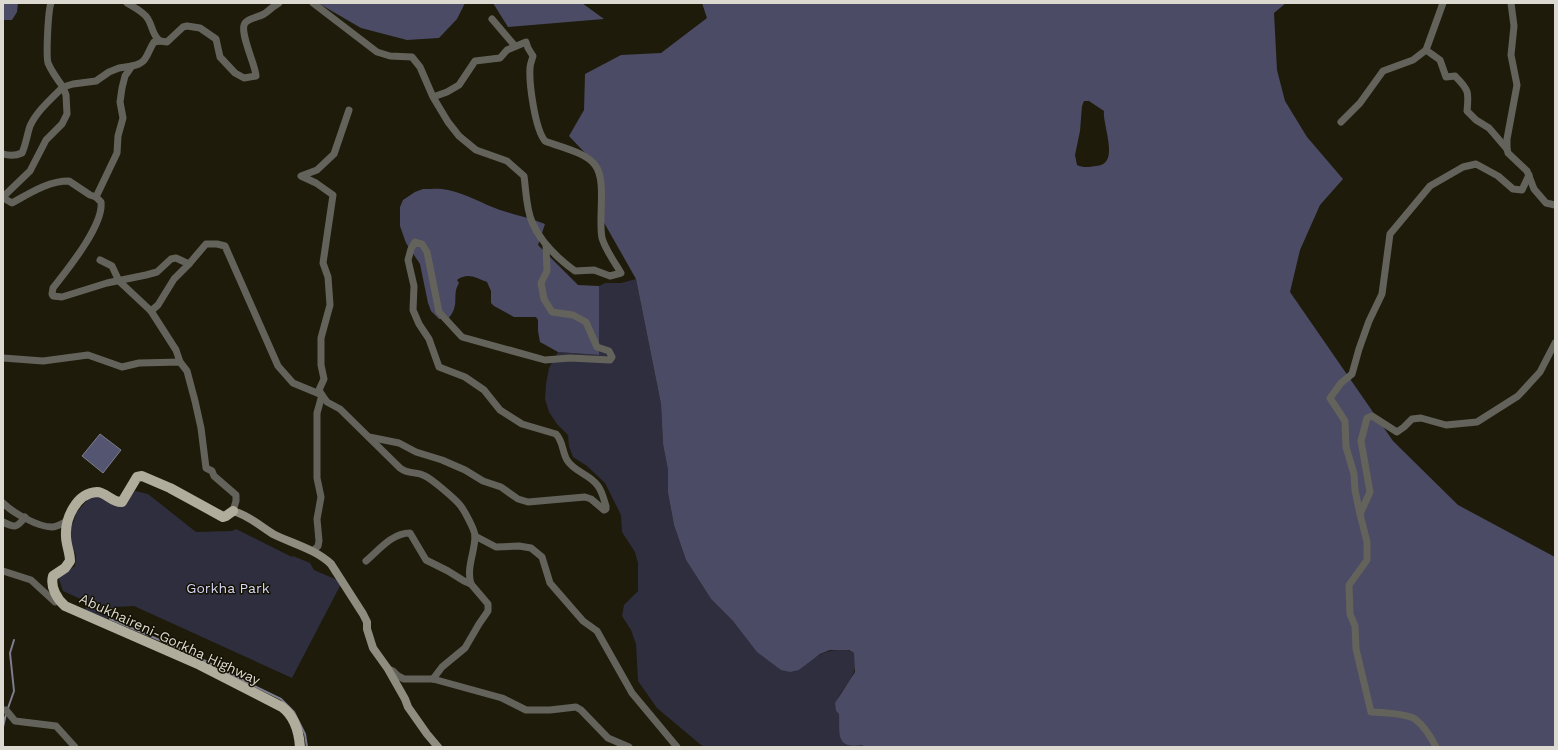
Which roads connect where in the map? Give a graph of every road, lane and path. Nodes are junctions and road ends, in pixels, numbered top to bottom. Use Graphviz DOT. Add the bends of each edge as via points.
graph roads {
  1 [pos="51,3"];
  2 [pos="128,3"];
  3 [pos="279,3"];
  4 [pos="313,3"];
  5 [pos="1443,3"];
  6 [pos="1511,3"];
  7 [pos="492,18"];
  8 [pos="160,41"];
  9 [pos="515,46"];
  10 [pos="1426,50"];
  11 [pos="132,66"];
  12 [pos="63,87"];
  13 [pos="433,96"];
  14 [pos="349,110"];
  15 [pos="1342,122"];
  16 [pos="1507,149"];
  17 [pos="3,154"];
  18 [pos="1529,175"];
  19 [pos="96,197"];
  20 [pos="1555,205"];
  21 [pos="546,245"];
  22 [pos="100,260"];
  23 [pos="189,264"];
  24 [pos="119,281"];
  25 [pos="151,310"];
  26 [pos="1555,343"];
  27 [pos="3,358"];
  28 [pos="180,362"];
  29 [pos="322,395"];
  30 [pos="369,437"];
  31 [pos="3,503"];
  32 [pos="233,511"];
  33 [pos="1360,514"];
  34 [pos="25,518"];
  35 [pos="67,521"];
  36 [pos="3,522"];
  37 [pos="53,527"];
  38 [pos="475,536"];
  39 [pos="66,539"];
  40 [pos="313,551"];
  41 [pos="366,561"];
  42 [pos="3,571"];
  43 [pos="471,584"];
  44 [pos="60,600"];
  45 [pos="388,669"];
  46 [pos="434,679"];
  47 [pos="6,712"];
  48 [pos="75,747"];
  49 [pos="300,747"];
  50 [pos="438,747"];
  51 [pos="629,747"];
  52 [pos="677,747"];
  53 [pos="1436,747"];
  1 -- 12 [label="street" via="48,12 48,61 53,75"];
  2 -- 8 [label="street" via="144,13"];
  3 -- 8 [label="street" via="244,25 244,36 256,69 256,76 244,78 235,72 220,57 216,39 200,28 183,27 167,42"];
  4 -- 13 [label="street" via="377,52 390,56 412,57 420,67"];
  5 -- 10 [label="street"];
  6 -- 16 [label="street" via="1514,26 1511,55 1517,85"];
  7 -- 9 [label="street"];
  8 -- 11 [label="street" via="154,42 141,64"];
  9 -- 13 [label="street" via="500,58 474,61 458,85"];
  9 -- 21 [label="street" via="526,42 533,56 530,66 531,89 541,137 545,142 584,156 594,164 600,176 602,236 606,249 621,273 610,276 594,270 575,272"];
  10 -- 15 [label="street" via="1413,60 1383,71 1360,103"];
  10 -- 16 [label="street" via="1440,60 1446,77 1455,76 1464,85 1469,95 1467,111 1489,128"];
  11 -- 12 [label="street" via="119,68 96,81"];
  11 -- 19 [label="street" via="125,76 122,88 120,102 123,118 117,153"];
  12 -- 17 [label="street" via="36,116 22,153 15,156"];
  12 -- 19 [label="street" via="67,114 62,124 46,140 30,171 5,195 5,199 12,203 50,183 64,181 69,181"];
  13 -- 21 [label="street" via="459,136 476,150 507,161 524,176 532,222"];
  14 -- 29 [label="street" via="334,154 317,170 301,176 333,195 323,263 328,277 330,305 321,338 321,365 324,378 319,390"];
  16 -- 18 [label="street" via="1508,154"];
  18 -- 20 [label="street" via="1534,189 1546,203"];
  18 -- 33 [label="street" via="1522,190 1513,189 1498,176 1476,164 1463,168 1430,186 1390,234 1382,294 1369,321 1352,374 1341,383 1330,398 1345,420 1346,447 1354,474"];
  19 -- 24 [label="street" via="101,202 102,209 98,222 73,264 53,288 52,294 62,297"];
  21 -- 30 [label="street" via="547,270 541,284 544,299 552,312 573,315 586,322 597,347 609,351 612,357 610,360 545,360 462,337 439,312 427,252 422,244 415,242 408,260 414,286 413,310 430,340 439,367 465,377 484,390 500,410 522,424 556,434 566,459 598,486 606,509 585,497 528,502 518,499 501,487 483,481 442,460 416,452 399,443"];
  22 -- 24 [label="street" via="112,266"];
  23 -- 24 [label="street" via="176,258 171,259 157,272"];
  23 -- 25 [label="street" via="174,279 158,305"];
  23 -- 29 [label="street" via="206,244 225,246 278,366 293,383"];
  24 -- 25 [label="street"];
  25 -- 28 [label="street" via="176,350"];
  26 -- 33 [label="street" via="1540,372 1518,396 1477,422 1446,425 1421,418 1412,419 1397,432 1372,416 1367,418 1360,441 1370,492"];
  27 -- 28 [label="street" via="43,362 88,355 122,367 139,362"];
  28 -- 32 [label="street" via="188,371 201,428 206,468 236,495"];
  29 -- 30 [label="street"];
  29 -- 40 [label="street" via="317,413 317,478 321,497 317,519 319,541"];
  30 -- 38 [label="street" via="406,472 424,475 433,480 460,506"];
  31 -- 34 [label="street"];
  32 -- 35 [label="main road, Abukhaireni-Gorkha Highway" via="223,517 170,488 139,476 122,502 116,502 101,492 90,494 78,501"];
  32 -- 40 [label="street" via="275,535"];
  33 -- 53 [label="street" via="1367,542 1367,560 1349,585 1350,614 1355,626 1356,649 1371,712 1386,712 1414,718 1431,736"];
  34 -- 36 [label="street" via="16,526"];
  34 -- 37 [label="street" via="43,526"];
  35 -- 37 [label="street"];
  35 -- 39 [label="main road, Abukhaireni-Gorkha Highway"];
  37 -- 39 [label="street"];
  38 -- 43 [label="street" via="469,577"];
  38 -- 52 [label="street" via="496,547 531,548 542,557 550,583 583,621 597,631 632,693"];
  39 -- 44 [label="main road, Abukhaireni-Gorkha Highway" via="70,561 53,576 52,580 53,589"];
  40 -- 45 [label="street" via="331,564 359,608 367,622 373,648"];
  41 -- 43 [label="street" via="393,537 410,533 426,560"];
  42 -- 44 [label="street" via="31,580 55,602"];
  43 -- 46 [label="street" via="488,604 488,611 465,648 442,667"];
  44 -- 49 [label="main road, Abukhaireni-Gorkha Highway" via="65,606 200,665 282,707 294,723"];
  45 -- 46 [label="street" via="404,680"];
  45 -- 50 [label="street" via="408,707"];
  46 -- 51 [label="street" via="502,698 526,710 576,707 608,738"];
  47 -- 48 [label="street" via="15,721 56,726"];
}
